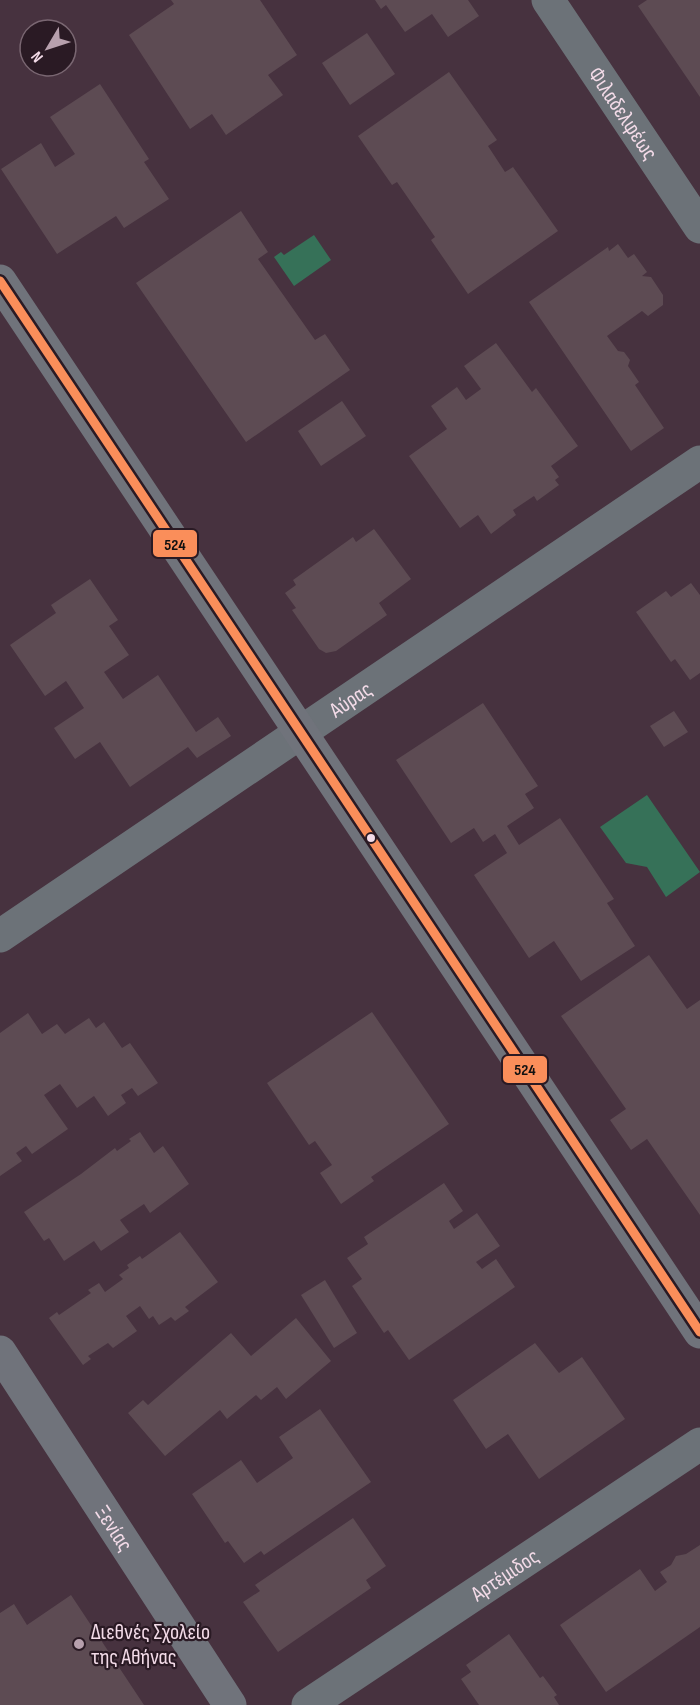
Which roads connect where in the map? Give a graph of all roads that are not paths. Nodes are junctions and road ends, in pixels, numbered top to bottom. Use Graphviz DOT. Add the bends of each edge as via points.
graph roads {
  1 [pos="548,0"];
  2 [pos="700,226"];
  3 [pos="0,281"];
  4 [pos="700,462"];
  5 [pos="301,732"];
  6 [pos="0,936"];
  7 [pos="700,1332"];
  8 [pos="0,1352"];
  9 [pos="700,1444"];
  10 [pos="230,1705"];
  11 [pos="308,1705"];
  1 -- 2 [label="street, Φιλαδελφέως"];
  3 -- 5 [label="street"];
  4 -- 5 [label="street, Αύρας"];
  5 -- 6 [label="street, Αύρας"];
  5 -- 7 [label="street"];
  8 -- 10 [label="street, Ξενίας"];
  9 -- 11 [label="street, Αρτέμιδος"];
}
